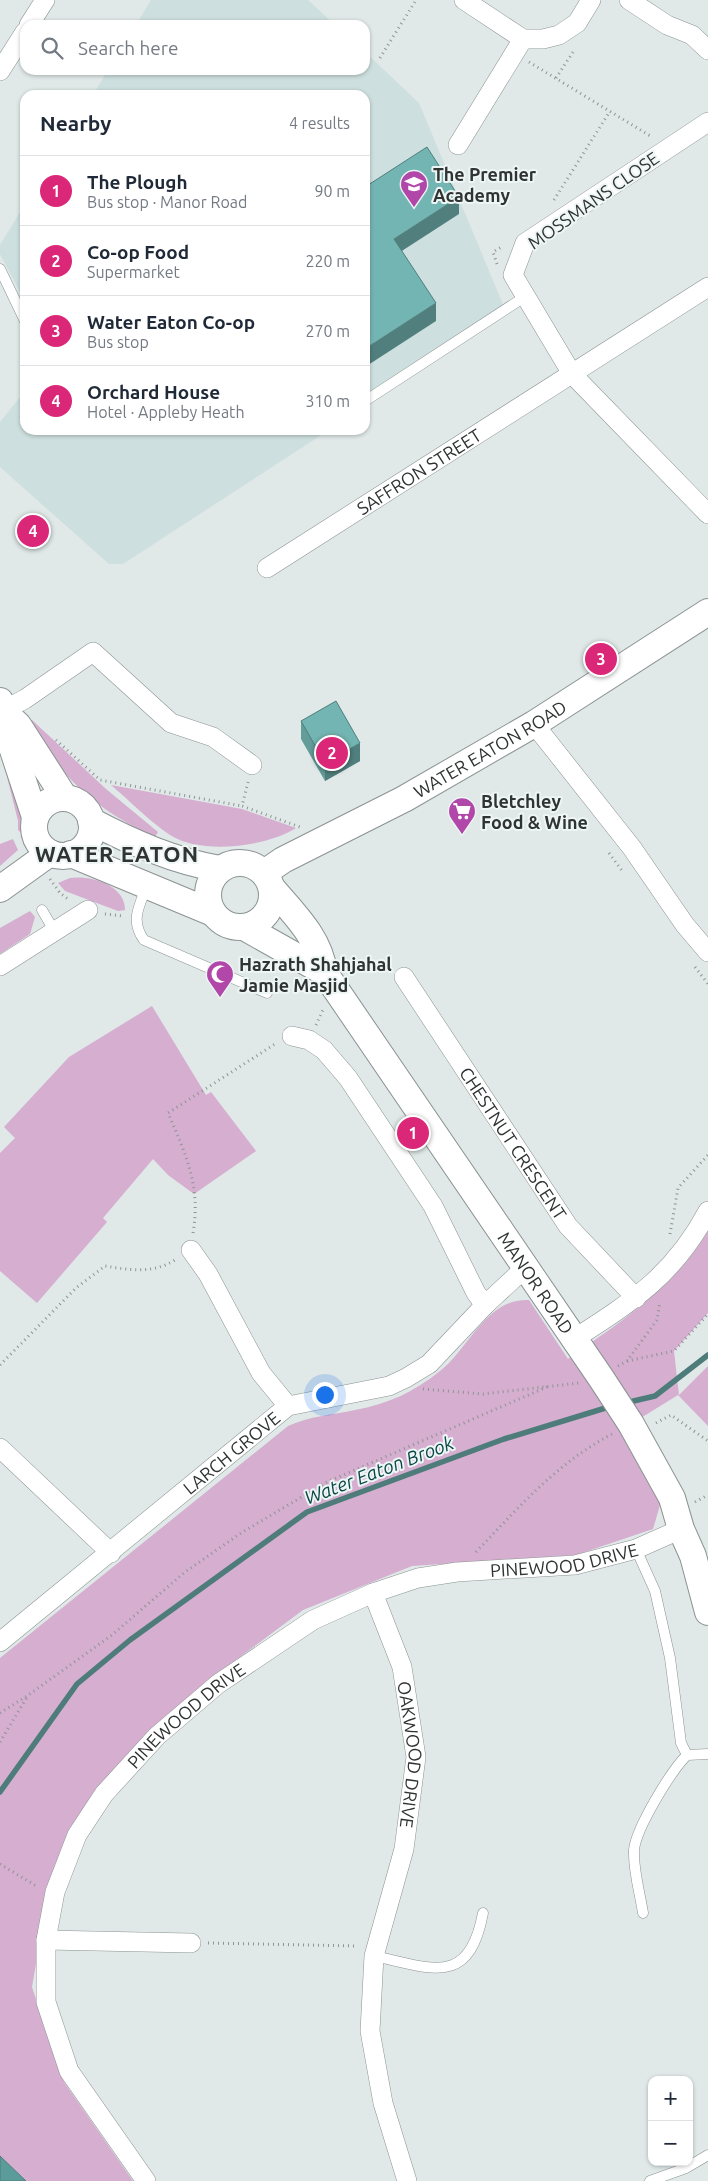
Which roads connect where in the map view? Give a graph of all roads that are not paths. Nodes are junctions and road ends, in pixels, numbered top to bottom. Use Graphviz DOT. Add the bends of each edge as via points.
graph roads {
  1 [pos="45,0"];
  2 [pos="464,0"];
  3 [pos="591,0"];
  4 [pos="629,0"];
  5 [pos="32,20"];
  6 [pos="20,40"];
  7 [pos="519,46"];
  8 [pos="708,50"];
  9 [pos="0,71"];
  10 [pos="708,122"];
  11 [pos="458,145"];
  12 [pos="0,269"];
  13 [pos="708,287"];
  14 [pos="526,296"];
  15 [pos="20,311"];
  16 [pos="572,374"];
  17 [pos="370,398"];
  18 [pos="708,514"];
  19 [pos="267,568"];
  20 [pos="708,612"];
  21 [pos="3,708"];
  22 [pos="534,724"];
  23 [pos="252,765"];
  24 [pos="66,798"];
  25 [pos="35,818"];
  26 [pos="91,820"];
  27 [pos="61,854"];
  28 [pos="220,869"];
  29 [pos="268,880"];
  30 [pos="147,886"];
  31 [pos="0,889"];
  32 [pos="42,910"];
  33 [pos="88,910"];
  34 [pos="213,913"];
  35 [pos="244,927"];
  36 [pos="54,932"];
  37 [pos="708,952"];
  38 [pos="0,966"];
  39 [pos="404,977"];
  40 [pos="328,979"];
  41 [pos="266,993"];
  42 [pos="300,1038"];
  43 [pos="708,1211"];
  44 [pos="190,1250"];
  45 [pos="525,1268"];
  46 [pos="636,1298"];
  47 [pos="485,1305"];
  48 [pos="574,1339"];
  49 [pos="288,1406"];
  50 [pos="0,1448"];
  51 [pos="681,1529"];
  52 [pos="636,1549"];
  53 [pos="111,1553"];
  54 [pos="373,1593"];
  55 [pos="708,1612"];
  56 [pos="0,1642"];
  57 [pos="708,1754"];
  58 [pos="687,1755"];
  59 [pos="642,1912"];
  60 [pos="483,1913"];
  61 [pos="46,1940"];
  62 [pos="191,1943"];
  63 [pos="374,1956"];
  64 [pos="708,2155"];
  65 [pos="146,2181"];
  66 [pos="407,2181"];
  67 [pos="650,2181"];
  1 -- 5 [label="street"];
  2 -- 7 [label="street"];
  3 -- 7 [label="street" via="577,23 559,35"];
  4 -- 8 [label="street" via="667,25 692,35"];
  6 -- 9 [label="street"];
  7 -- 11 [label="street"];
  10 -- 14 [label="street, MOSSMANS CLOSE" via="525,243 513,275"];
  12 -- 15 [label="lane"];
  13 -- 16 [label="street, SAFFRON STREET"];
  14 -- 16 [label="street, MOSSMANS CLOSE"];
  14 -- 17 [label="lane"];
  16 -- 18 [label="street"];
  16 -- 19 [label="street, SAFFRON STREET"];
  20 -- 22 [label="street, WATER EATON ROAD"];
  21 -- 23 [label="street" via="25,699 92,652 171,722 213,737"];
  21 -- 24 [label="street" via="18,725"];
  21 -- 25 [label="street" via="6,730"];
  22 -- 29 [label="street, WATER EATON ROAD" via="404,799 283,860"];
  22 -- 37 [label="street" via="632,848 685,925"];
  24 -- 25 [label="street" via="49,802"];
  24 -- 26 [label="street" via="81,804"];
  25 -- 27 [label="street" via="34,833 43,848"];
  26 -- 27 [label="street" via="90,838 79,851"];
  26 -- 28 [label="street" via="156,852"];
  27 -- 30 [label="street"];
  27 -- 31 [label="street"];
  28 -- 29 [label="street" via="234,863 245,863 255,866"];
  28 -- 34 [label="street" via="208,891"];
  29 -- 35 [label="street" via="272,899 266,915"];
  29 -- 40 [label="street, MANOR ROAD" via="310,935"];
  30 -- 34 [label="street"];
  30 -- 41 [label="lane" via="135,915 137,928 144,940"];
  32 -- 36 [label="lane"];
  33 -- 36 [label="street"];
  34 -- 35 [label="street" via="231,926"];
  35 -- 40 [label="street, MANOR ROAD"];
  36 -- 38 [label="street"];
  39 -- 46 [label="street, CHESTNUT CRESCENT" via="568,1226"];
  40 -- 45 [label="street, MANOR ROAD"];
  42 -- 47 [label="street" via="329,1054 348,1078 432,1206"];
  43 -- 46 [label="street" via="692,1240 663,1275"];
  44 -- 49 [label="street" via="208,1274 261,1373"];
  45 -- 47 [label="street, LARCH GROVE"];
  45 -- 48 [label="street, MANOR ROAD"];
  46 -- 48 [label="street"];
  47 -- 49 [label="street, LARCH GROVE" via="429,1364 406,1378 389,1386"];
  48 -- 51 [label="street, MANOR ROAD" via="634,1429 672,1498"];
  49 -- 53 [label="street, LARCH GROVE"];
  50 -- 53 [label="street"];
  51 -- 52 [label="street, PINEWOOD DRIVE"];
  51 -- 55 [label="street, MANOR ROAD" via="693,1556"];
  52 -- 54 [label="street, PINEWOOD DRIVE" via="575,1565 457,1572 418,1578"];
  52 -- 58 [label="lane" via="655,1591 670,1658 680,1742"];
  53 -- 56 [label="street, LARCH GROVE"];
  54 -- 61 [label="street, PINEWOOD DRIVE" via="313,1620 218,1684 157,1736 104,1794 77,1835 55,1892"];
  54 -- 63 [label="street, OAKWOOD DRIVE" via="402,1666 416,1757 404,1849"];
  57 -- 58 [label="lane"];
  58 -- 59 [label="lane" via="676,1766 639,1833 634,1850"];
  60 -- 63 [label="lane" via="479,1938 457,1964 430,1968"];
  61 -- 62 [label="street"];
  61 -- 65 [label="street, PINEWOOD DRIVE" via="46,2002 69,2071"];
  63 -- 66 [label="street, OAKWOOD DRIVE" via="370,2031 382,2103"];
  64 -- 67 [label="lane" via="686,2168"];
}
